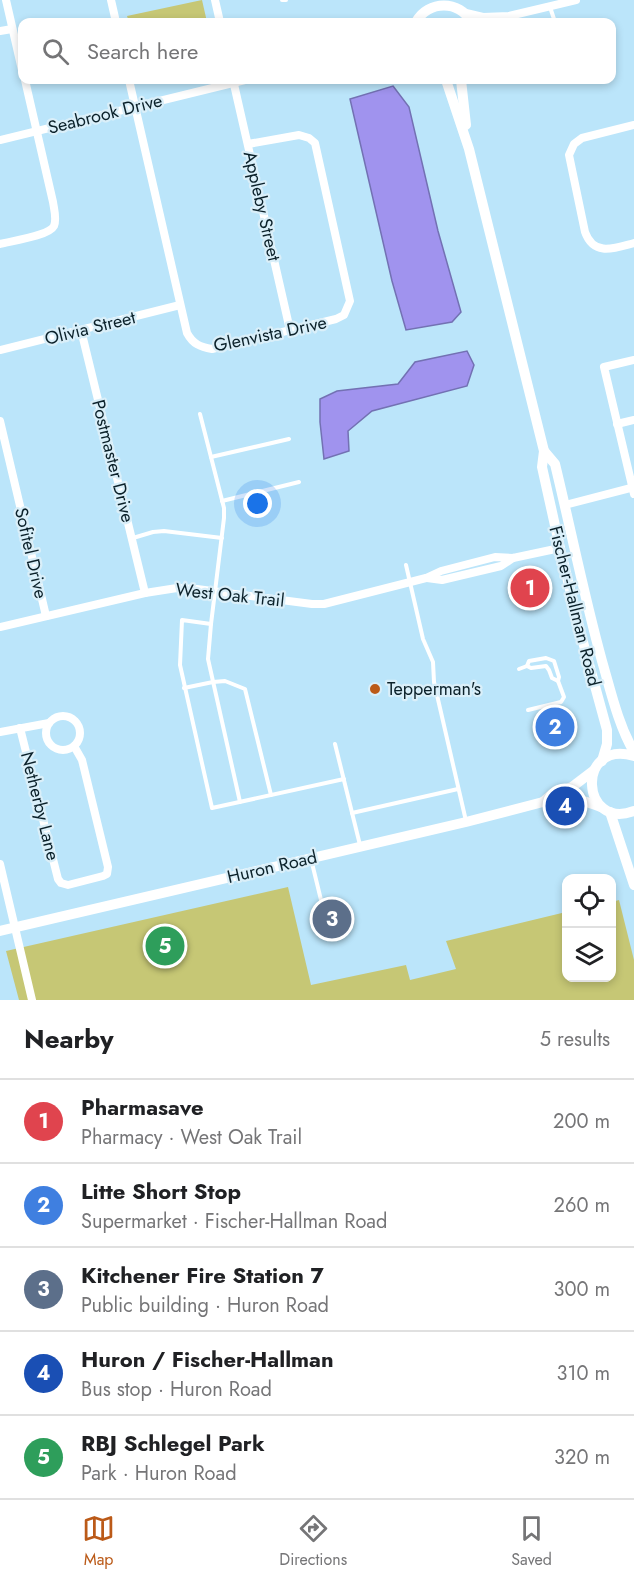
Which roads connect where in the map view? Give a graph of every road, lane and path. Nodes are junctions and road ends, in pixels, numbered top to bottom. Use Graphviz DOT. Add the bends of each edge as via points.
graph roads {
  1 [pos="6,0"];
  2 [pos="111,0"];
  3 [pos="215,0"];
  4 [pos="576,0"];
  5 [pos="549,3"];
  6 [pos="426,5"];
  7 [pos="462,10"];
  8 [pos="509,16"];
  9 [pos="115,18"];
  10 [pos="219,18"];
  11 [pos="418,18"];
  12 [pos="505,18"];
  13 [pos="554,18"];
  14 [pos="12,29"];
  15 [pos="0,32"];
  16 [pos="18,54"];
  17 [pos="26,84"];
  18 [pos="130,84"];
  19 [pos="222,84"];
  20 [pos="235,84"];
  21 [pos="447,84"];
  22 [pos="461,84"];
  23 [pos="135,106"];
  24 [pos="634,125"];
  25 [pos="38,130"];
  26 [pos="0,140"];
  27 [pos="248,144"];
  28 [pos="469,149"];
  29 [pos="634,243"];
  30 [pos="0,244"];
  31 [pos="180,305"];
  32 [pos="81,330"];
  33 [pos="290,330"];
  34 [pos="0,350"];
  35 [pos="634,360"];
  36 [pos="200,414"];
  37 [pos="634,420"];
  38 [pos="0,421"];
  39 [pos="617,424"];
  40 [pos="289,439"];
  41 [pos="544,451"];
  42 [pos="211,457"];
  43 [pos="299,482"];
  44 [pos="633,490"];
  45 [pos="222,501"];
  46 [pos="565,504"];
  47 [pos="132,538"];
  48 [pos="222,538"];
  49 [pos="560,548"];
  50 [pos="406,565"];
  51 [pos="580,574"];
  52 [pos="410,582"];
  53 [pos="215,591"];
  54 [pos="145,593"];
  55 [pos="46,616"];
  56 [pos="211,624"];
  57 [pos="0,627"];
  58 [pos="527,666"];
  59 [pos="519,669"];
  60 [pos="558,681"];
  61 [pos="213,682"];
  62 [pos="184,688"];
  63 [pos="528,710"];
  64 [pos="49,723"];
  65 [pos="20,728"];
  66 [pos="0,732"];
  67 [pos="335,744"];
  68 [pos="74,746"];
  69 [pos="634,754"];
  70 [pos="602,761"];
  71 [pos="594,771"];
  72 [pos="344,779"];
  73 [pos="458,789"];
  74 [pos="271,795"];
  75 [pos="240,802"];
  76 [pos="543,802"];
  77 [pos="606,809"];
  78 [pos="634,811"];
  79 [pos="352,813"];
  80 [pos="466,822"];
  81 [pos="360,846"];
  82 [pos="311,858"];
  83 [pos="0,864"];
  84 [pos="634,885"];
  85 [pos="322,904"];
  86 [pos="15,928"];
  87 [pos="0,931"];
  88 [pos="32,1000"];
  1 -- 14 [label="street"];
  2 -- 9 [label="street"];
  3 -- 10 [label="street"];
  4 -- 5 [label="street"];
  5 -- 8 [label="street"];
  5 -- 13 [label="lane"];
  6 -- 7 [label="main road" via="449,3"];
  6 -- 11 [label="main road"];
  7 -- 8 [label="street" via="483,17"];
  8 -- 12 [label="street"];
  14 -- 15 [label="street"];
  14 -- 16 [label="street"];
  17 -- 25 [label="street"];
  18 -- 23 [label="street, Glenvista Drive"];
  19 -- 23 [label="street, Seabrook Drive"];
  20 -- 27 [label="street, Appleby Street"];
  21 -- 28 [label="main road, Fischer-Hallman Road"];
  22 -- 28 [label="main road, Fischer-Hallman Road"];
  23 -- 25 [label="street, Seabrook Drive"];
  23 -- 31 [label="street, Glenvista Drive"];
  24 -- 29 [label="street" via="582,138 569,155 590,241 605,249"];
  25 -- 26 [label="street, Seabrook Drive"];
  25 -- 30 [label="street" via="54,226 48,232"];
  27 -- 33 [label="street, Appleby Street"];
  27 -- 33 [label="street, Glenvista Drive" via="300,135 315,143 350,301 344,315 336,319"];
  28 -- 41 [label="main road, Fischer-Hallman Road"];
  31 -- 32 [label="street, Olivia Street"];
  31 -- 33 [label="street, Glenvista Drive" via="190,340 202,347 212,349"];
  32 -- 34 [label="street, Olivia Street"];
  32 -- 47 [label="street, Postmaster Drive"];
  35 -- 39 [label="street" via="604,368"];
  36 -- 42 [label="lane"];
  37 -- 39 [label="street"];
  38 -- 55 [label="street, Sofitel Drive"];
  39 -- 44 [label="street"];
  40 -- 42 [label="lane"];
  41 -- 46 [label="main road, Fischer-Hallman Road" via="555,464"];
  41 -- 49 [label="main road, Fischer-Hallman Road" via="542,467"];
  42 -- 45 [label="lane"];
  43 -- 45 [label="lane"];
  44 -- 46 [label="street"];
  45 -- 48 [label="lane"];
  46 -- 51 [label="main road, Fischer-Hallman Road"];
  47 -- 48 [label="lane" via="164,531"];
  47 -- 54 [label="street, Postmaster Drive"];
  48 -- 53 [label="lane"];
  49 -- 51 [label="main road" via="567,555 570,568"];
  49 -- 52 [label="street, West Oak Trail" via="442,580"];
  49 -- 70 [label="main road, Fischer-Hallman Road" via="607,730"];
  50 -- 52 [label="lane"];
  51 -- 69 [label="main road, Fischer-Hallman Road" via="617,715"];
  52 -- 53 [label="street, West Oak Trail" via="324,604"];
  52 -- 73 [label="lane" via="423,639 433,662"];
  53 -- 54 [label="street, West Oak Trail" via="177,588"];
  53 -- 56 [label="lane"];
  54 -- 55 [label="street, West Oak Trail"];
  55 -- 57 [label="street, West Oak Trail"];
  56 -- 61 [label="lane" via="208,659"];
  56 -- 62 [label="lane" via="182,620 180,665"];
  58 -- 59 [label="lane"];
  58 -- 60 [label="lane" via="546,666"];
  58 -- 60 [label="lane" via="530,661 546,658 554,661"];
  60 -- 63 [label="lane" via="564,697 561,702"];
  61 -- 62 [label="lane"];
  61 -- 74 [label="lane" via="225,681 245,689"];
  61 -- 75 [label="lane"];
  62 -- 75 [label="lane" via="212,808"];
  64 -- 65 [label="street"];
  64 -- 68 [label="street" via="46,737 52,747 63,750"];
  64 -- 68 [label="street" via="56,717 73,719 80,734"];
  65 -- 66 [label="street"];
  65 -- 68 [label="street, Netherby Lane" via="57,879 68,885 103,876 108,867 82,760"];
  67 -- 72 [label="lane"];
  69 -- 70 [label="main road" via="615,754"];
  70 -- 71 [label="main road, Huron Road"];
  71 -- 76 [label="main road, Huron Road"];
  71 -- 77 [label="main road" via="591,788"];
  72 -- 74 [label="lane"];
  72 -- 79 [label="lane"];
  73 -- 79 [label="lane"];
  73 -- 80 [label="lane"];
  74 -- 75 [label="lane"];
  76 -- 77 [label="main road, Huron Road" via="575,800"];
  76 -- 80 [label="main road, Huron Road"];
  77 -- 78 [label="main road, Huron Road" via="619,814"];
  77 -- 84 [label="main road"];
  79 -- 81 [label="lane"];
  80 -- 81 [label="main road, Huron Road"];
  81 -- 82 [label="main road, Huron Road"];
  82 -- 85 [label="lane"];
  82 -- 86 [label="main road, Huron Road"];
  83 -- 86 [label="street"];
  86 -- 87 [label="main road, Huron Road"];
  86 -- 88 [label="street"];
}
